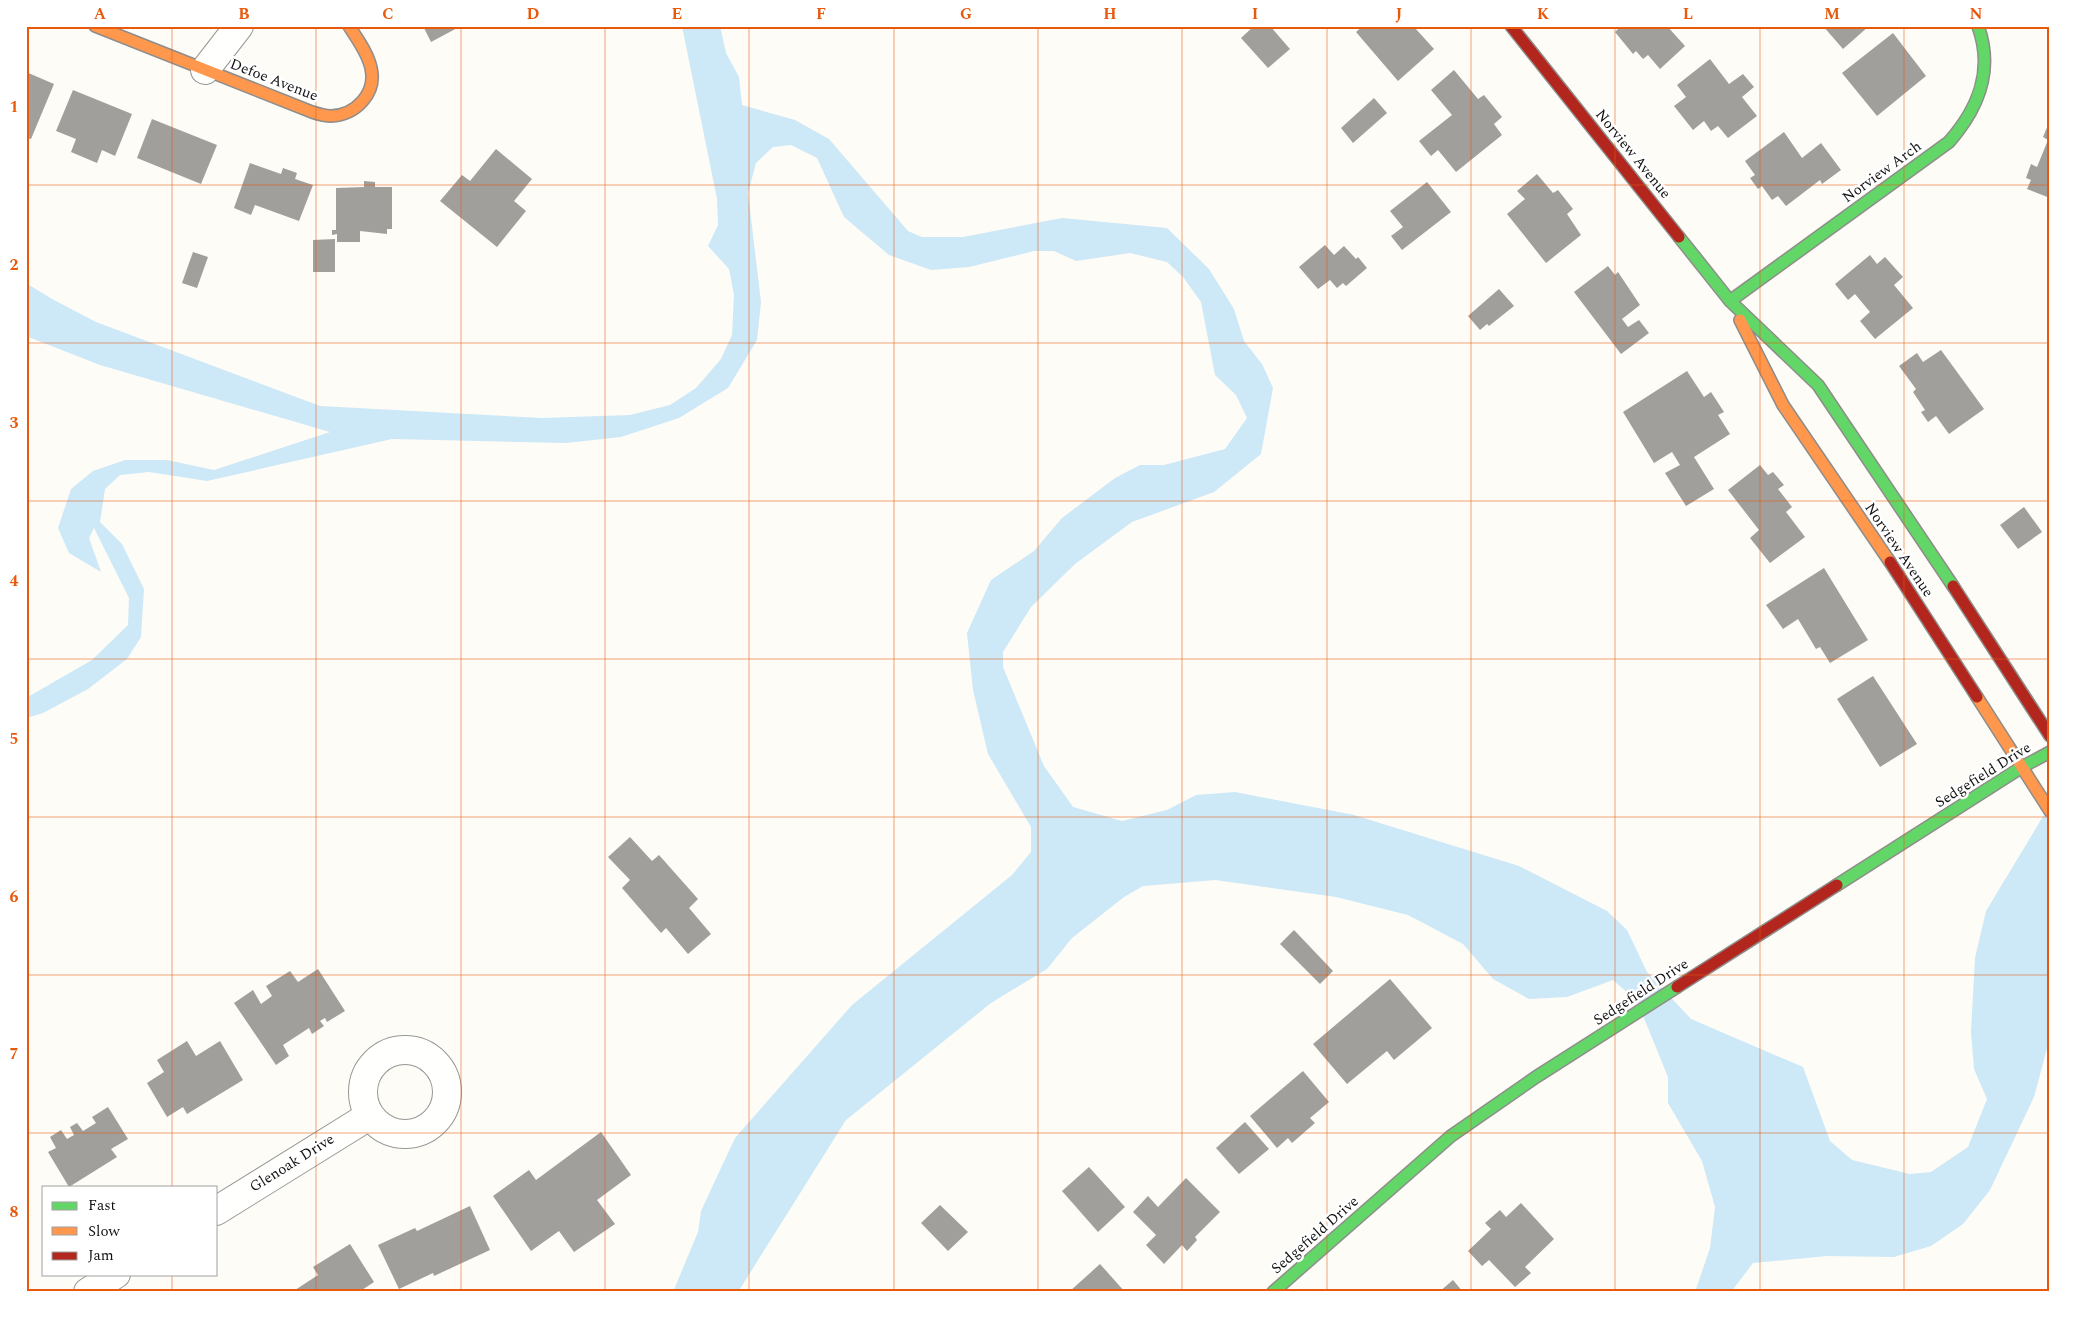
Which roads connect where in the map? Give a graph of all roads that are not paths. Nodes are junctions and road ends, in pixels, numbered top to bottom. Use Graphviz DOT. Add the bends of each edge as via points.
graph roads {
  1 [pos="94,26"];
  2 [pos="240,26"];
  3 [pos="349,26"];
  4 [pos="1511,26"];
  5 [pos="1978,26"];
  6 [pos="205,70"];
  7 [pos="1730,301"];
  8 [pos="2050,736"];
  9 [pos="2050,752"];
  10 [pos="2022,767"];
  11 [pos="2050,811"];
  12 [pos="369,1116"];
  13 [pos="218,1210"];
  14 [pos="113,1276"];
  15 [pos="88,1292"];
  16 [pos="1274,1292"];
  1 -- 6 [label="street, Defoe Avenue"];
  2 -- 6 [label="street"];
  3 -- 6 [label="street, Defoe Avenue" via="372,68 371,88 362,103 347,114 329,116 312,112"];
  4 -- 7 [label="street, Norview Avenue"];
  5 -- 7 [label="street, Norview Arch" via="1986,64 1982,89 1969,118 1949,142"];
  7 -- 8 [label="street, Norview Avenue" via="1818,385"];
  7 -- 10 [label="street, Norview Avenue" via="1783,405 1898,573"];
  9 -- 10 [label="street, Sedgefield Drive"];
  10 -- 11 [label="street, Norview Avenue"];
  10 -- 16 [label="street, Sedgefield Drive" via="1536,1077 1451,1136"];
  12 -- 13 [label="street, Glenoak Drive"];
  14 -- 15 [label="street"];
}
